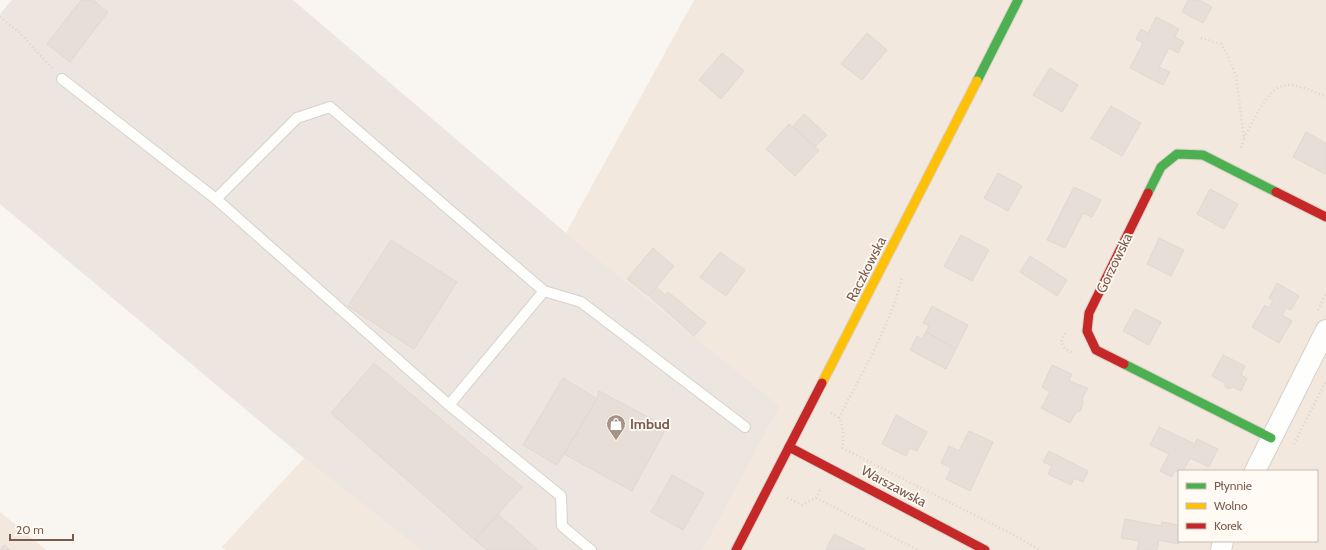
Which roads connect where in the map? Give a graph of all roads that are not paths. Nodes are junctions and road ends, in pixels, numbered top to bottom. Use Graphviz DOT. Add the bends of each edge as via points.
graph roads {
  1 [pos="1018,0"];
  2 [pos="62,79"];
  3 [pos="216,198"];
  4 [pos="1326,217"];
  5 [pos="544,291"];
  6 [pos="1326,330"];
  7 [pos="449,405"];
  8 [pos="745,427"];
  9 [pos="1271,438"];
  10 [pos="790,447"];
  11 [pos="1255,470"];
  12 [pos="591,550"];
  13 [pos="736,550"];
  14 [pos="985,550"];
  1 -- 10 [label="street, Raczkowska"];
  2 -- 3 [label="lane"];
  3 -- 5 [label="lane" via="297,118 330,107"];
  3 -- 7 [label="lane"];
  4 -- 9 [label="street, Gorzowska" via="1203,155 1177,154 1160,167 1089,314 1087,331 1096,350"];
  5 -- 7 [label="lane"];
  5 -- 8 [label="lane" via="581,302"];
  6 -- 9 [label="street"];
  7 -- 12 [label="lane" via="561,496 562,526"];
  9 -- 11 [label="street"];
  10 -- 13 [label="street, Raczkowska"];
  10 -- 14 [label="street, Warszawska"];
}
